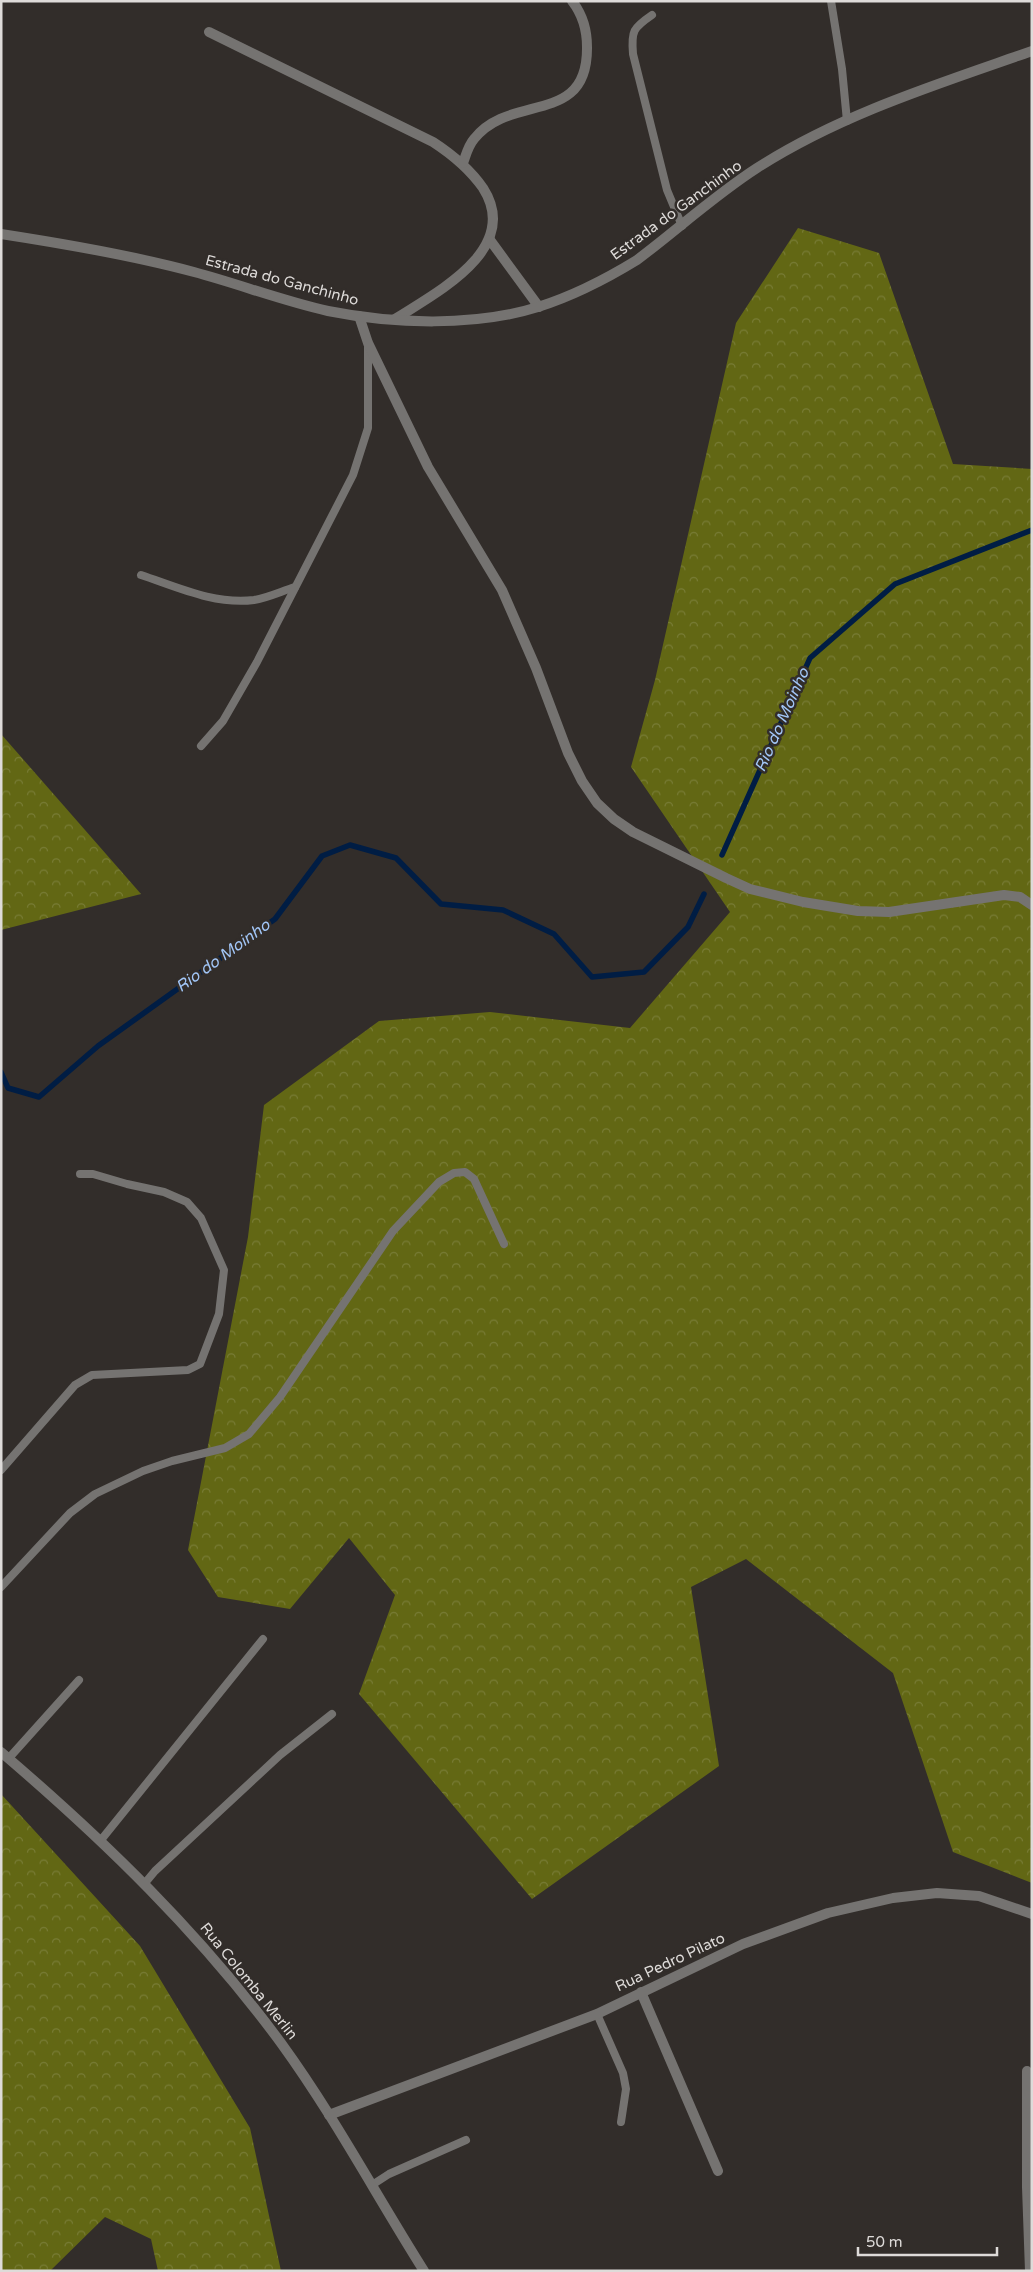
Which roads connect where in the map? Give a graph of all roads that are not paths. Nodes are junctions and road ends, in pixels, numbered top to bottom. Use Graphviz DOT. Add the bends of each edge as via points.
graph roads {
  1 [pos="572,1"];
  2 [pos="831,1"];
  3 [pos="652,14"];
  4 [pos="209,32"];
  5 [pos="1032,51"];
  6 [pos="847,121"];
  7 [pos="463,163"];
  8 [pos="682,226"];
  9 [pos="1,234"];
  10 [pos="490,240"];
  11 [pos="539,307"];
  12 [pos="359,316"];
  13 [pos="395,319"];
  14 [pos="368,343"];
  15 [pos="141,574"];
  16 [pos="295,587"];
  17 [pos="201,746"];
  18 [pos="1032,905"];
  19 [pos="80,1174"];
  20 [pos="504,1244"];
  21 [pos="1,1470"];
  22 [pos="1,1587"];
  23 [pos="263,1639"];
  24 [pos="79,1680"];
  25 [pos="332,1714"];
  26 [pos="5,1755"];
  27 [pos="101,1840"];
  28 [pos="145,1883"];
  29 [pos="1032,1914"];
  30 [pos="642,1992"];
  31 [pos="597,2014"];
  32 [pos="1027,2071"];
  33 [pos="329,2115"];
  34 [pos="621,2122"];
  35 [pos="466,2140"];
  36 [pos="718,2171"];
  37 [pos="372,2185"];
  38 [pos="424,2271"];
  39 [pos="1030,2271"];
  1 -- 7 [label="street" via="584,22 587,40 585,70 580,83 573,93 560,100 511,114 485,128 474,140"];
  2 -- 6 [label="lane"];
  3 -- 8 [label="lane" via="636,26 632,38 633,54 667,190"];
  4 -- 7 [label="street" via="433,142"];
  5 -- 6 [label="street, Estrada do Ganchinho" via="918,91"];
  6 -- 8 [label="street, Estrada do Ganchinho" via="757,168"];
  7 -- 10 [label="street" via="477,180 492,208 494,224"];
  8 -- 11 [label="street, Estrada do Ganchinho" via="616,272"];
  9 -- 12 [label="street, Estrada do Ganchinho" via="165,265 327,311"];
  10 -- 11 [label="street"];
  10 -- 13 [label="street" via="477,259 457,276"];
  11 -- 13 [label="street, Estrada do Ganchinho" via="482,319"];
  12 -- 13 [label="street, Estrada do Ganchinho"];
  12 -- 14 [label="street"];
  14 -- 16 [label="lane" via="368,428 353,475"];
  14 -- 18 [label="street" via="428,466 502,590 582,782 614,819 633,832 750,889 803,902 858,911 889,912 1004,894 1020,897"];
  15 -- 16 [label="lane" via="199,595 227,600 255,600"];
  16 -- 17 [label="lane" via="223,721"];
  19 -- 21 [label="lane" via="93,1174 164,1192 187,1202 201,1218 224,1270 219,1314 200,1364 188,1370 92,1375 75,1386"];
  20 -- 22 [label="lane" via="474,1179 465,1172 454,1173 439,1182 393,1231 280,1397 249,1434 225,1448 143,1471 95,1494 70,1513"];
  23 -- 27 [label="lane"];
  24 -- 26 [label="lane"];
  25 -- 28 [label="lane" via="280,1755"];
  26 -- 27 [label="street, Rua Colomba Merlin"];
  27 -- 28 [label="street, Rua Colomba Merlin"];
  28 -- 33 [label="street, Rua Colomba Merlin" via="250,2003"];
  29 -- 30 [label="street, Rua Pedro Pilato" via="979,1896 957,1893 916,1894 868,1902 770,1932"];
  30 -- 31 [label="street, Rua Pedro Pilato"];
  30 -- 36 [label="street"];
  31 -- 33 [label="street, Rua Pedro Pilato"];
  31 -- 34 [label="lane" via="623,2073 626,2089"];
  32 -- 39 [label="street"];
  33 -- 37 [label="street, Rua Colomba Merlin"];
  35 -- 37 [label="lane" via="389,2174"];
  37 -- 38 [label="street, Rua Colomba Merlin"];
}
